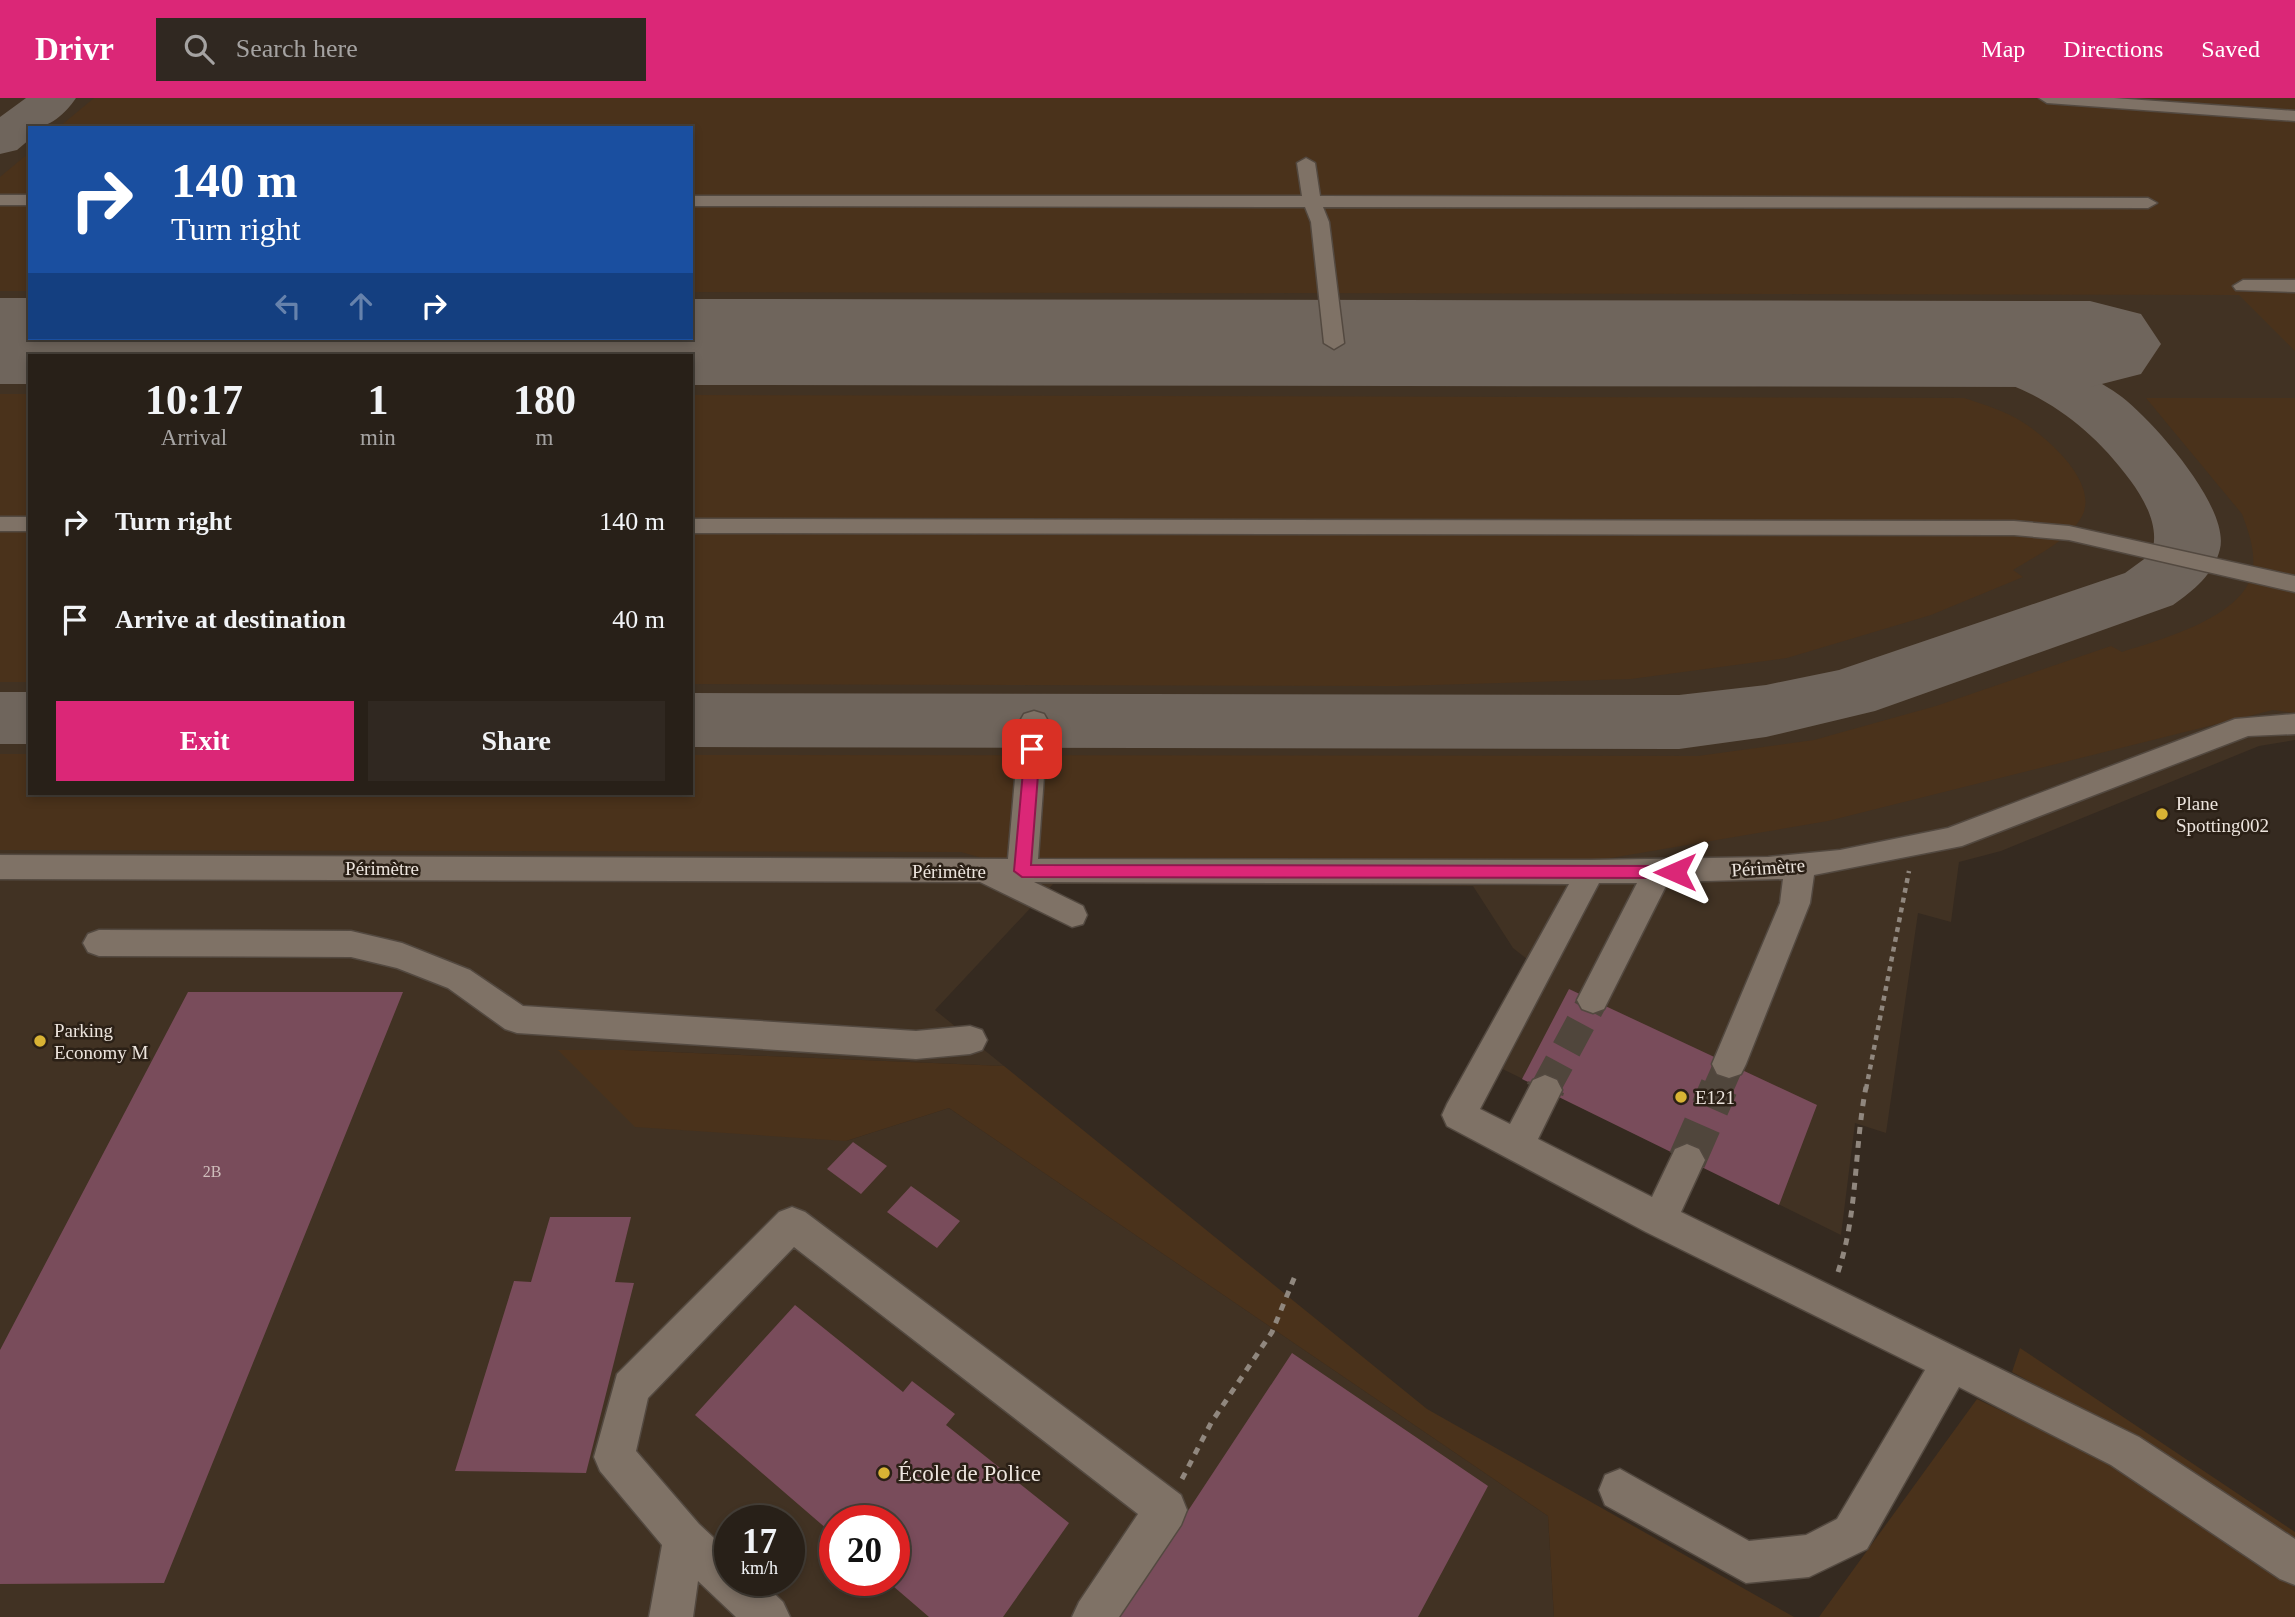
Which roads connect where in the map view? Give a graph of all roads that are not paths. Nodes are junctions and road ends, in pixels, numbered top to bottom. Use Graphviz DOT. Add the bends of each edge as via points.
graph roads {
  1 [pos="2047,98"];
  2 [pos="2295,116"];
  3 [pos="1306,163"];
  4 [pos="0,200"];
  5 [pos="28,200"];
  6 [pos="693,201"];
  7 [pos="1312,203"];
  8 [pos="2148,203"];
  9 [pos="2243,286"];
  10 [pos="2295,286"];
  11 [pos="1334,343"];
  12 [pos="0,524"];
  13 [pos="28,524"];
  14 [pos="693,526"];
  15 [pos="2295,584"];
  16 [pos="1034,721"];
  17 [pos="2295,724"];
  18 [pos="1800,866"];
  19 [pos="0,867"];
  20 [pos="985,871"];
  21 [pos="1022,871"];
  22 [pos="1590,872"];
  23 [pos="1658,872"];
  24 [pos="1072,915"];
  25 [pos="99,943"];
  26 [pos="1593,1000"];
  27 [pos="970,1040"];
  28 [pos="1729,1064"];
  29 [pos="1545,1090"];
  30 [pos="1517,1145"];
  31 [pos="1686,1160"];
  32 [pos="1659,1220"];
  33 [pos="1951,1362"];
  34 [pos="1620,1490"];
  35 [pos="684,1539"];
  36 [pos="2295,1564"];
  37 [pos="759,1615"];
  38 [pos="671,1617"];
  39 [pos="1094,1617"];
  1 -- 2 [label="lane"];
  3 -- 7 [label="lane"];
  4 -- 5 [label="lane"];
  6 -- 7 [label="lane"];
  7 -- 8 [label="lane"];
  7 -- 11 [label="lane" via="1320,222"];
  9 -- 10 [label="lane"];
  12 -- 13 [label="lane"];
  14 -- 15 [label="lane" via="2014,528 2069,533"];
  16 -- 21 [label="lane"];
  17 -- 18 [label="lane, Périmètre" via="2245,726 1952,838"];
  18 -- 23 [label="lane, Périmètre"];
  18 -- 28 [label="lane" via="1795,903"];
  19 -- 20 [label="lane, Périmètre"];
  20 -- 21 [label="lane, Périmètre"];
  20 -- 24 [label="lane"];
  21 -- 22 [label="lane, Périmètre"];
  22 -- 23 [label="lane, Périmètre"];
  22 -- 30 [label="lane" via="1459,1115"];
  23 -- 26 [label="lane"];
  25 -- 27 [label="lane" via="351,944 402,956 459,979 517,1018 916,1045"];
  29 -- 30 [label="lane"];
  30 -- 32 [label="lane"];
  31 -- 32 [label="lane"];
  32 -- 33 [label="lane"];
  33 -- 34 [label="lane" via="1852,1534 1809,1556 1746,1562"];
  33 -- 36 [label="lane" via="2125,1451"];
  35 -- 37 [label="lane"];
  35 -- 38 [label="lane"];
  35 -- 39 [label="lane" via="614,1457 631,1388 792,1224 1166,1510"];
}
